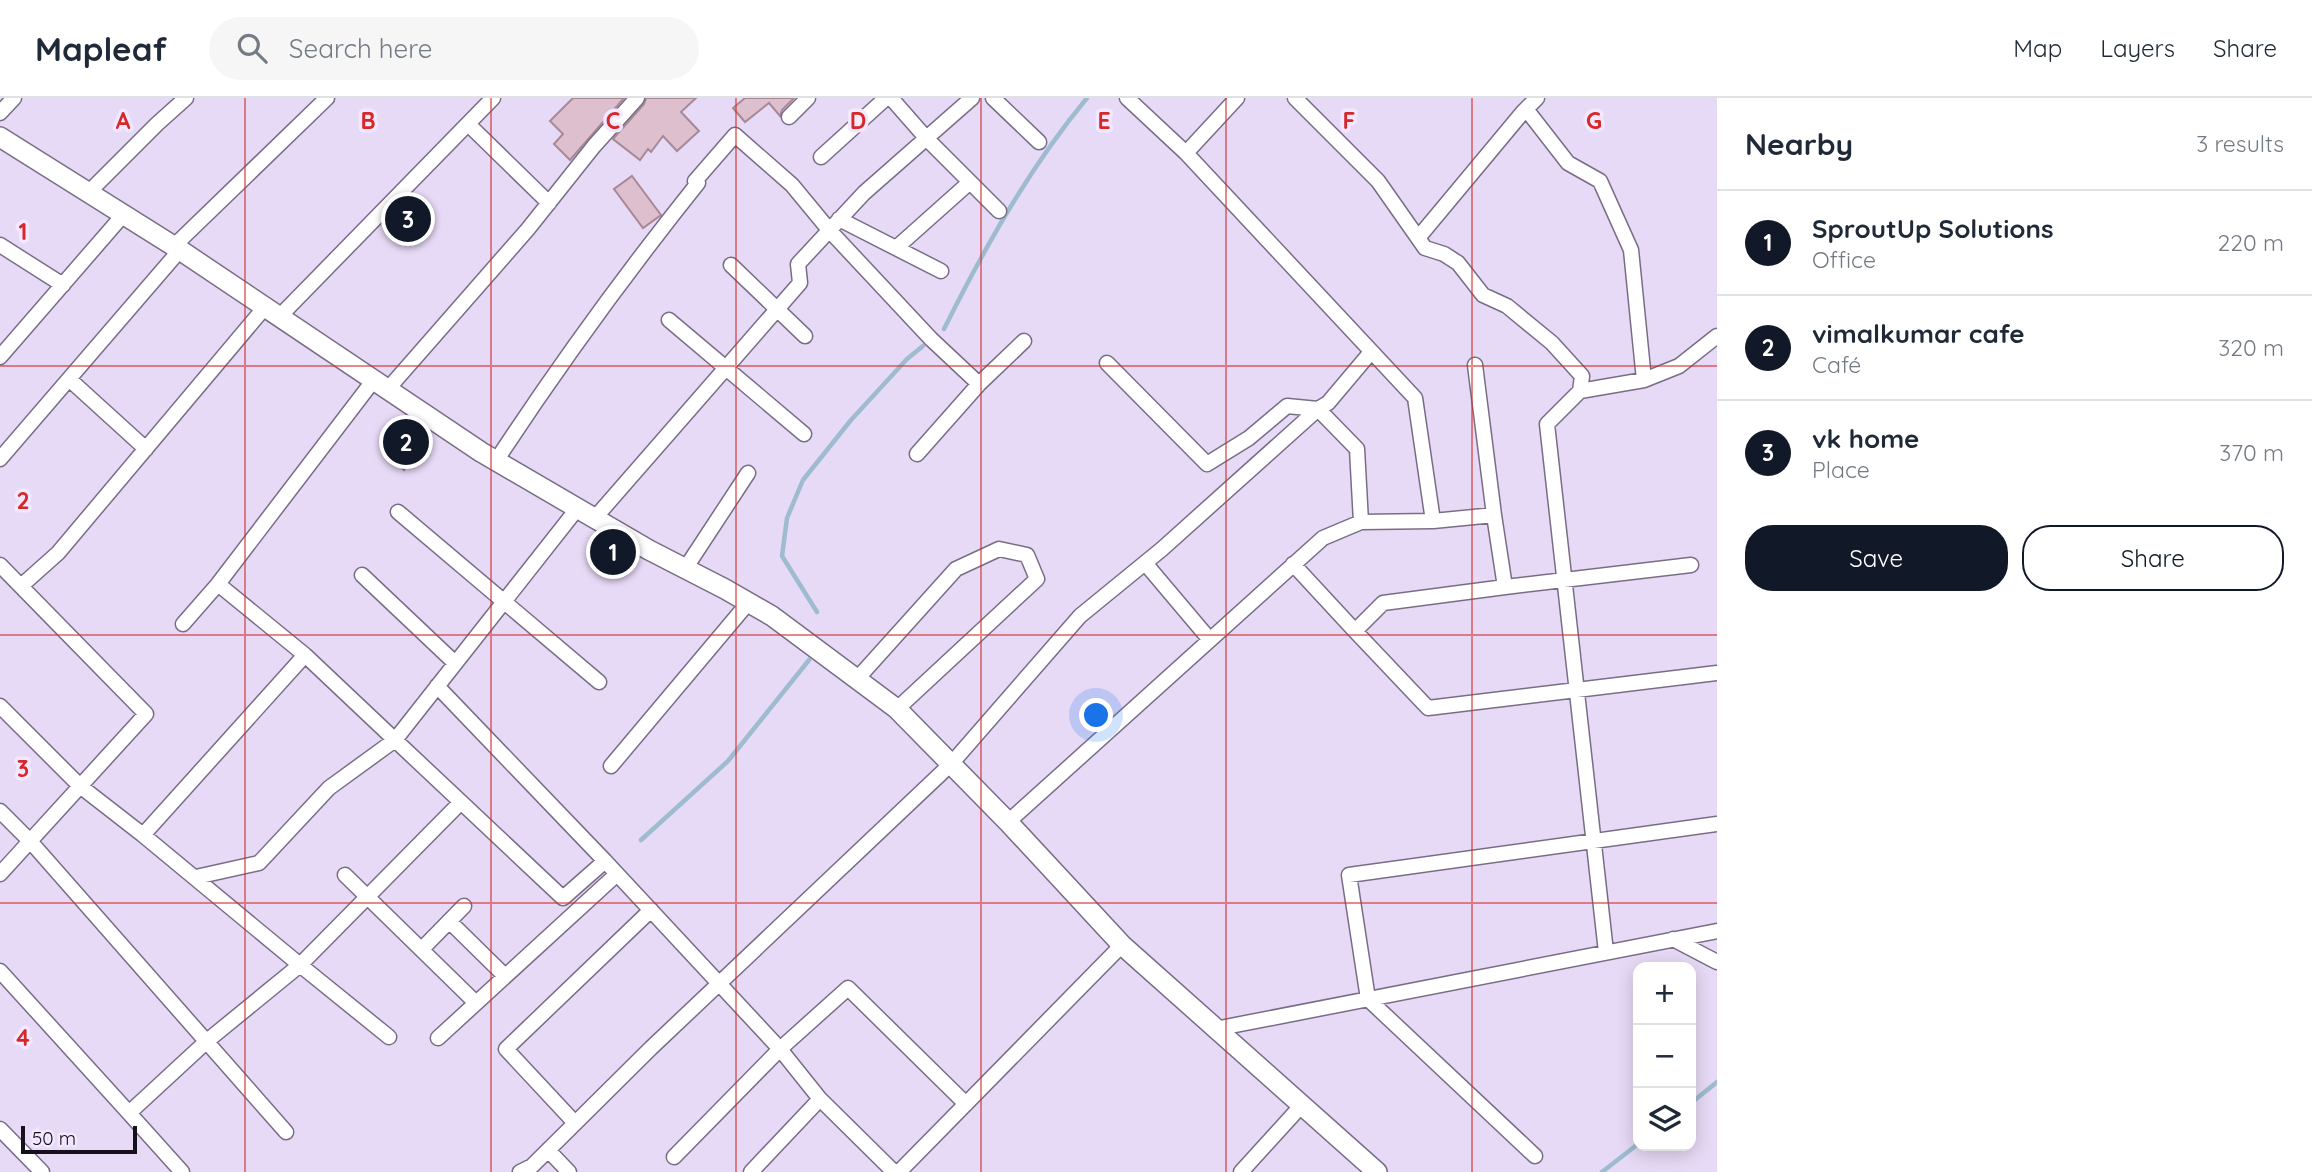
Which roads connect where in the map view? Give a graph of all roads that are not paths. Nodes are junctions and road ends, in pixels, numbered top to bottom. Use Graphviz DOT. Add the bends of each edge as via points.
graph roads {
  1 [pos="14,98"];
  2 [pos="186,98"];
  3 [pos="327,98"];
  4 [pos="493,98"];
  5 [pos="638,98"];
  6 [pos="808,98"];
  7 [pos="889,98"];
  8 [pos="972,98"];
  9 [pos="1127,98"];
  10 [pos="1237,98"];
  11 [pos="1294,98"];
  12 [pos="996,99"];
  13 [pos="1531,103"];
  14 [pos="0,113"];
  15 [pos="789,117"];
  16 [pos="468,124"];
  17 [pos="0,137"];
  18 [pos="927,139"];
  19 [pos="1039,142"];
  20 [pos="1186,153"];
  21 [pos="821,157"];
  22 [pos="970,182"];
  23 [pos="89,192"];
  24 [pos="549,203"];
  25 [pos="999,211"];
  26 [pos="124,214"];
  27 [pos="835,225"];
  28 [pos="1418,238"];
  29 [pos="0,245"];
  30 [pos="177,248"];
  31 [pos="896,248"];
  32 [pos="731,265"];
  33 [pos="941,271"];
  34 [pos="63,285"];
  35 [pos="778,310"];
  36 [pos="272,312"];
  37 [pos="669,320"];
  38 [pos="805,336"];
  39 [pos="1717,336"];
  40 [pos="1024,341"];
  41 [pos="1371,352"];
  42 [pos="0,357"];
  43 [pos="1107,363"];
  44 [pos="1475,365"];
  45 [pos="726,368"];
  46 [pos="69,379"];
  47 [pos="1644,380"];
  48 [pos="979,384"];
  49 [pos="380,386"];
  50 [pos="1580,391"];
  51 [pos="1318,409"];
  52 [pos="804,434"];
  53 [pos="146,449"];
  54 [pos="917,454"];
  55 [pos="0,459"];
  56 [pos="496,461"];
  57 [pos="748,473"];
  58 [pos="398,512"];
  59 [pos="585,514"];
  60 [pos="1494,515"];
  61 [pos="1433,521"];
  62 [pos="1361,522"];
  63 [pos="1145,563"];
  64 [pos="0,565"];
  65 [pos="1293,565"];
  66 [pos="1691,565"];
  67 [pos="685,569"];
  68 [pos="362,575"];
  69 [pos="1564,580"];
  70 [pos="218,584"];
  71 [pos="21,586"];
  72 [pos="1505,587"];
  73 [pos="504,601"];
  74 [pos="748,603"];
  75 [pos="183,624"];
  76 [pos="1355,631"];
  77 [pos="1210,639"];
  78 [pos="305,654"];
  79 [pos="456,663"];
  80 [pos="1717,673"];
  81 [pos="857,679"];
  82 [pos="598,682"];
  83 [pos="437,687"];
  84 [pos="1576,689"];
  85 [pos="0,706"];
  86 [pos="897,709"];
  87 [pos="395,740"];
  88 [pos="951,764"];
  89 [pos="611,766"];
  90 [pos="80,786"];
  91 [pos="461,802"];
  92 [pos="0,810"];
  93 [pos="1009,822"];
  94 [pos="1717,824"];
  95 [pos="144,835"];
  96 [pos="1593,840"];
  97 [pos="30,841"];
  98 [pos="605,860"];
  99 [pos="0,874"];
  100 [pos="617,874"];
  101 [pos="345,875"];
  102 [pos="196,877"];
  103 [pos="368,896"];
  104 [pos="464,906"];
  105 [pos="651,910"];
  106 [pos="449,921"];
  107 [pos="1717,931"];
  108 [pos="1673,939"];
  109 [pos="1122,945"];
  110 [pos="422,949"];
  111 [pos="1606,952"];
  112 [pos="1717,962"];
  113 [pos="300,965"];
  114 [pos="0,971"];
  115 [pos="505,976"];
  116 [pos="720,983"];
  117 [pos="1368,999"];
  118 [pos="476,1003"];
  119 [pos="1215,1029"];
  120 [pos="389,1037"];
  121 [pos="438,1038"];
  122 [pos="207,1041"];
  123 [pos="780,1049"];
  124 [pos="820,1099"];
  125 [pos="966,1104"];
  126 [pos="1301,1106"];
  127 [pos="129,1112"];
  128 [pos="575,1124"];
  129 [pos="0,1129"];
  130 [pos="286,1132"];
  131 [pos="548,1150"];
  132 [pos="1535,1156"];
  133 [pos="674,1157"];
  134 [pos="42,1172"];
  135 [pos="182,1172"];
  136 [pos="520,1172"];
  137 [pos="569,1172"];
  138 [pos="751,1172"];
  139 [pos="896,1172"];
  140 [pos="1241,1172"];
  141 [pos="1377,1172"];
  1 -- 14 [label="street"];
  2 -- 23 [label="street"];
  3 -- 30 [label="street"];
  4 -- 16 [label="street"];
  5 -- 24 [label="street"];
  6 -- 15 [label="street"];
  7 -- 18 [label="street"];
  7 -- 21 [label="street"];
  8 -- 18 [label="street"];
  9 -- 20 [label="street"];
  10 -- 20 [label="street"];
  11 -- 28 [label="street" via="1378,181"];
  12 -- 19 [label="street"];
  13 -- 28 [label="street"];
  13 -- 47 [label="street" via="1567,163 1600,181 1631,250"];
  16 -- 24 [label="street"];
  16 -- 36 [label="street"];
  17 -- 23 [label="main road"];
  18 -- 22 [label="street"];
  18 -- 27 [label="street" via="864,193"];
  20 -- 41 [label="street"];
  22 -- 25 [label="street"];
  22 -- 31 [label="street"];
  23 -- 26 [label="main road"];
  24 -- 49 [label="street"];
  26 -- 30 [label="main road"];
  26 -- 34 [label="street"];
  27 -- 31 [label="street"];
  27 -- 35 [label="street" via="798,264 800,284"];
  27 -- 48 [label="street" via="931,339"];
  27 -- 56 [label="street" via="735,135 630,268"];
  28 -- 50 [label="street" via="1425,248 1458,263 1483,295 1507,306 1552,343 1582,376"];
  29 -- 34 [label="street"];
  30 -- 36 [label="main road"];
  30 -- 46 [label="street"];
  31 -- 33 [label="street"];
  32 -- 35 [label="street"];
  34 -- 42 [label="street"];
  35 -- 38 [label="street"];
  35 -- 45 [label="street"];
  36 -- 49 [label="main road"];
  36 -- 53 [label="street"];
  37 -- 45 [label="street"];
  39 -- 47 [label="street" via="1679,366"];
  40 -- 48 [label="street"];
  41 -- 51 [label="street"];
  41 -- 61 [label="street" via="1415,398"];
  43 -- 51 [label="street" via="1207,464 1249,438 1287,406"];
  44 -- 60 [label="street"];
  45 -- 52 [label="street"];
  45 -- 59 [label="street"];
  46 -- 53 [label="street"];
  46 -- 55 [label="street"];
  47 -- 50 [label="street"];
  48 -- 54 [label="street"];
  49 -- 56 [label="main road"];
  49 -- 70 [label="street"];
  50 -- 69 [label="street" via="1547,424"];
  51 -- 62 [label="street" via="1357,449"];
  51 -- 63 [label="street"];
  53 -- 71 [label="street" via="58,553"];
  56 -- 59 [label="main road"];
  57 -- 67 [label="street"];
  58 -- 73 [label="street"];
  59 -- 67 [label="main road"];
  59 -- 73 [label="street"];
  60 -- 61 [label="street"];
  60 -- 72 [label="street"];
  61 -- 62 [label="street"];
  62 -- 65 [label="street" via="1323,538"];
  63 -- 77 [label="street"];
  63 -- 88 [label="street" via="1080,616"];
  64 -- 71 [label="street"];
  65 -- 76 [label="street"];
  65 -- 77 [label="street"];
  66 -- 69 [label="street"];
  67 -- 74 [label="main road"];
  68 -- 79 [label="street"];
  69 -- 72 [label="street"];
  69 -- 84 [label="street"];
  70 -- 75 [label="street"];
  70 -- 78 [label="street"];
  71 -- 90 [label="street" via="146,714"];
  72 -- 76 [label="street" via="1383,603"];
  73 -- 79 [label="street"];
  73 -- 82 [label="street"];
  74 -- 81 [label="main road"];
  74 -- 89 [label="street"];
  76 -- 84 [label="street" via="1428,708"];
  77 -- 93 [label="street"];
  78 -- 87 [label="street"];
  78 -- 95 [label="street"];
  79 -- 83 [label="street"];
  80 -- 84 [label="street"];
  81 -- 86 [label="main road"];
  81 -- 86 [label="street" via="956,569 999,549 1027,555 1037,579"];
  83 -- 87 [label="street"];
  83 -- 98 [label="street"];
  84 -- 96 [label="street"];
  85 -- 90 [label="street"];
  86 -- 88 [label="main road"];
  87 -- 91 [label="street"];
  87 -- 102 [label="street" via="329,788 259,863"];
  88 -- 93 [label="main road"];
  88 -- 116 [label="street"];
  90 -- 95 [label="street"];
  90 -- 97 [label="street"];
  91 -- 98 [label="street" via="563,898"];
  91 -- 103 [label="street"];
  92 -- 97 [label="street"];
  93 -- 109 [label="main road"];
  94 -- 96 [label="street"];
  95 -- 102 [label="street"];
  96 -- 111 [label="street"];
  96 -- 117 [label="street" via="1349,875"];
  97 -- 99 [label="street"];
  97 -- 122 [label="street"];
  98 -- 100 [label="street"];
  100 -- 105 [label="street"];
  100 -- 115 [label="street"];
  101 -- 103 [label="street"];
  102 -- 113 [label="street"];
  103 -- 110 [label="street"];
  103 -- 113 [label="street"];
  104 -- 106 [label="street"];
  105 -- 116 [label="street"];
  105 -- 128 [label="street" via="506,1049"];
  106 -- 110 [label="street"];
  106 -- 115 [label="street"];
  107 -- 108 [label="street"];
  108 -- 111 [label="street"];
  108 -- 112 [label="street"];
  109 -- 119 [label="main road"];
  109 -- 125 [label="street"];
  110 -- 118 [label="street"];
  111 -- 117 [label="street"];
  113 -- 120 [label="street"];
  113 -- 122 [label="street"];
  114 -- 127 [label="street"];
  115 -- 118 [label="street"];
  116 -- 123 [label="street"];
  116 -- 128 [label="street"];
  117 -- 119 [label="street"];
  117 -- 132 [label="street"];
  118 -- 121 [label="street"];
  119 -- 126 [label="main road"];
  122 -- 127 [label="street"];
  122 -- 130 [label="street"];
  123 -- 124 [label="street"];
  123 -- 125 [label="street" via="848,988"];
  123 -- 133 [label="street"];
  124 -- 138 [label="street"];
  124 -- 139 [label="street"];
  125 -- 139 [label="street"];
  126 -- 140 [label="street"];
  126 -- 141 [label="main road"];
  127 -- 135 [label="street"];
  128 -- 131 [label="street"];
  129 -- 134 [label="street"];
  131 -- 136 [label="street"];
  131 -- 137 [label="street"];
}
